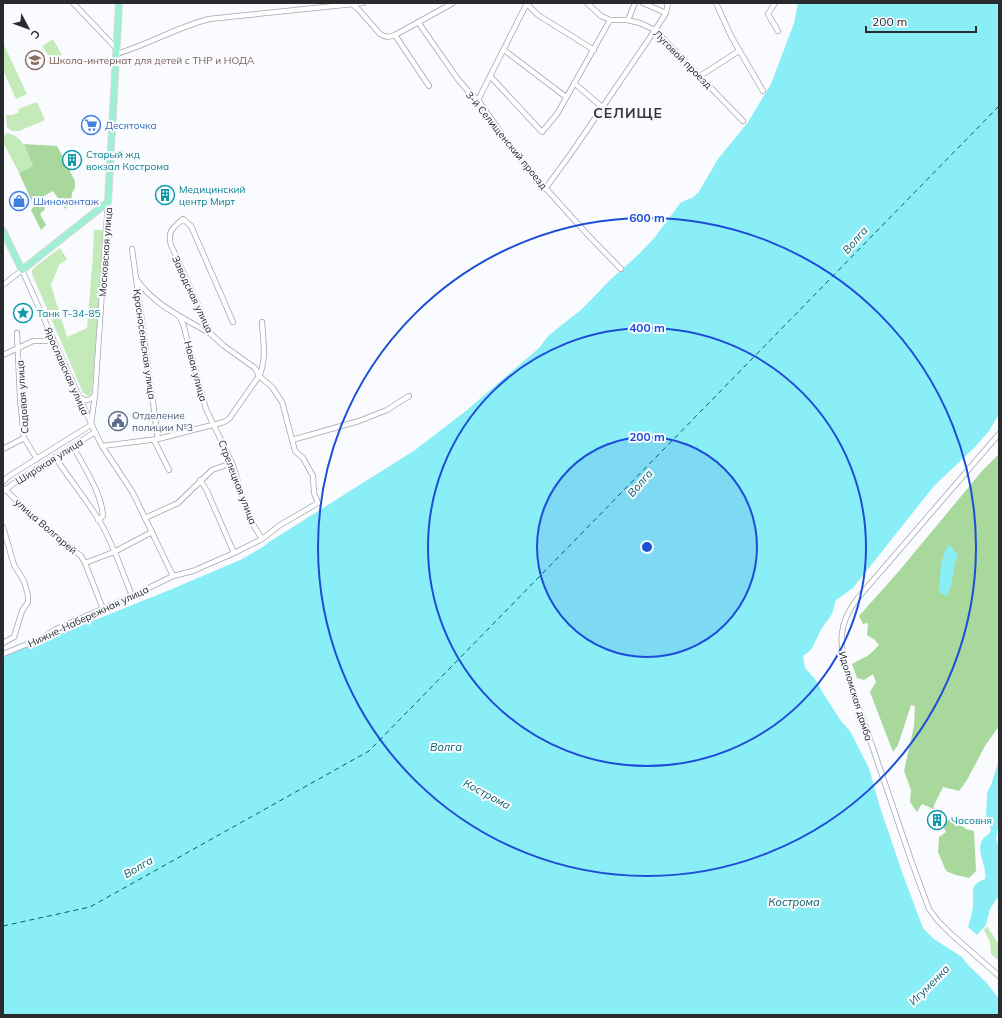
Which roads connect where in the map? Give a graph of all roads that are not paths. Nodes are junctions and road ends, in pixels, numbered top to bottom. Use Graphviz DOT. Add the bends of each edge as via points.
graph roads {
  1 [pos="73,3"];
  2 [pos="119,3"];
  3 [pos="363,3"];
  4 [pos="453,3"];
  5 [pos="527,3"];
  6 [pos="587,3"];
  7 [pos="635,3"];
  8 [pos="643,3"];
  9 [pos="668,3"];
  10 [pos="716,3"];
  11 [pos="775,3"];
  12 [pos="352,4"];
  13 [pos="666,13"];
  14 [pos="610,20"];
  15 [pos="628,20"];
  16 [pos="418,22"];
  17 [pos="655,30"];
  18 [pos="778,31"];
  19 [pos="395,35"];
  20 [pos="504,50"];
  21 [pos="594,50"];
  22 [pos="116,51"];
  23 [pos="739,51"];
  24 [pos="700,76"];
  25 [pos="491,77"];
  26 [pos="574,83"];
  27 [pos="429,86"];
  28 [pos="763,91"];
  29 [pos="566,97"];
  30 [pos="478,100"];
  31 [pos="602,107"];
  32 [pos="743,122"];
  33 [pos="545,189"];
  34 [pos="108,202"];
  35 [pos="3,231"];
  36 [pos="132,249"];
  37 [pos="621,269"];
  38 [pos="22,270"];
  39 [pos="136,279"];
  40 [pos="3,285"];
  41 [pos="179,316"];
  42 [pos="233,322"];
  43 [pos="262,322"];
  44 [pos="17,333"];
  45 [pos="210,334"];
  46 [pos="53,340"];
  47 [pos="18,347"];
  48 [pos="3,355"];
  49 [pos="259,376"];
  50 [pos="95,395"];
  51 [pos="409,396"];
  52 [pos="79,397"];
  53 [pos="91,424"];
  54 [pos="214,425"];
  55 [pos="95,432"];
  56 [pos="999,434"];
  57 [pos="24,438"];
  58 [pos="156,439"];
  59 [pos="292,440"];
  60 [pos="73,446"];
  61 [pos="102,446"];
  62 [pos="3,449"];
  63 [pos="54,457"];
  64 [pos="37,459"];
  65 [pos="232,463"];
  66 [pos="169,470"];
  67 [pos="200,480"];
  68 [pos="3,482"];
  69 [pos="4,490"];
  70 [pos="318,503"];
  71 [pos="145,518"];
  72 [pos="98,520"];
  73 [pos="3,527"];
  74 [pos="152,532"];
  75 [pos="262,539"];
  76 [pos="114,552"];
  77 [pos="234,554"];
  78 [pos="85,563"];
  79 [pos="173,576"];
  80 [pos="132,596"];
  81 [pos="103,608"];
  82 [pos="3,643"];
  83 [pos="3,654"];
  84 [pos="999,976"];
  1 -- 22 [label="street"];
  2 -- 22 [label="main road, Московская улица"];
  3 -- 12 [label="street"];
  4 -- 16 [label="street"];
  5 -- 20 [label="street"];
  5 -- 21 [label="street" via="538,15"];
  6 -- 14 [label="street" via="601,16"];
  7 -- 15 [label="street"];
  8 -- 13 [label="street"];
  9 -- 13 [label="street"];
  10 -- 23 [label="street"];
  11 -- 18 [label="street" via="768,14"];
  12 -- 19 [label="street" via="380,34 388,37"];
  12 -- 22 [label="street" via="209,19 135,48"];
  13 -- 17 [label="street"];
  14 -- 15 [label="street, Луговой проезд"];
  14 -- 21 [label="street"];
  15 -- 17 [label="street, Луговой проезд"];
  16 -- 19 [label="street"];
  16 -- 30 [label="street, 3-й Селищенский проезд" via="457,78"];
  17 -- 24 [label="street, Луговой проезд"];
  17 -- 31 [label="street"];
  19 -- 27 [label="street"];
  20 -- 25 [label="street"];
  20 -- 29 [label="street"];
  21 -- 26 [label="street"];
  22 -- 34 [label="main road, Московская улица"];
  23 -- 24 [label="street"];
  23 -- 28 [label="street"];
  24 -- 32 [label="street, Луговой проезд"];
  25 -- 29 [label="street" via="542,132 557,114"];
  25 -- 30 [label="street"];
  26 -- 29 [label="street"];
  26 -- 31 [label="street"];
  30 -- 33 [label="street, 3-й Селищенский проезд" via="522,162"];
  31 -- 33 [label="street"];
  33 -- 37 [label="street, 3-й Селищенский проезд"];
  34 -- 38 [label="main road"];
  34 -- 50 [label="street, Московская улица"];
  35 -- 38 [label="main road, Ярославская улица"];
  36 -- 39 [label="street, Красносельская улица"];
  38 -- 40 [label="street"];
  38 -- 46 [label="street, Ярославская улица"];
  39 -- 41 [label="street" via="152,298"];
  39 -- 58 [label="street, Красносельская улица"];
  41 -- 45 [label="street"];
  41 -- 54 [label="street, Новая улица" via="185,328 206,409"];
  42 -- 45 [label="street, Заводская улица" via="191,226 183,219 170,232 169,237"];
  43 -- 49 [label="street" via="264,362"];
  44 -- 47 [label="street, Садовая улица"];
  45 -- 49 [label="street, Заводская улица" via="255,368"];
  46 -- 47 [label="street" via="33,341"];
  46 -- 52 [label="street, Ярославская улица"];
  47 -- 48 [label="street"];
  47 -- 57 [label="street, Садовая улица"];
  49 -- 54 [label="street" via="228,419"];
  49 -- 59 [label="street, Заводская улица" via="272,387 282,402"];
  50 -- 52 [label="street" via="85,401"];
  50 -- 53 [label="street, Московская улица"];
  51 -- 59 [label="street" via="387,410 359,421"];
  52 -- 53 [label="street, Ярославская улица"];
  53 -- 55 [label="street"];
  53 -- 64 [label="street, Широкая улица"];
  54 -- 58 [label="street"];
  54 -- 65 [label="street, Стрелецкая улица"];
  55 -- 60 [label="street, Широкая улица"];
  55 -- 61 [label="street"];
  56 -- 84 [label="street, Идоломская дамба" via="857,599 844,621 840,639 847,672 929,909 946,929"];
  57 -- 62 [label="street"];
  57 -- 64 [label="street, Садовая улица"];
  58 -- 61 [label="street"];
  58 -- 66 [label="street, Красносельская улица"];
  59 -- 70 [label="street, Заводская улица" via="295,451 303,458 314,476 314,493"];
  60 -- 63 [label="street, Широкая улица"];
  60 -- 72 [label="street" via="90,476 103,511 103,516"];
  61 -- 71 [label="street" via="133,493"];
  63 -- 69 [label="street, Широкая улица"];
  63 -- 72 [label="street"];
  64 -- 68 [label="street, Широкая улица"];
  65 -- 67 [label="street" via="212,470"];
  65 -- 75 [label="street, Стрелецкая улица" via="244,501"];
  67 -- 71 [label="street" via="178,502"];
  67 -- 77 [label="street"];
  69 -- 78 [label="street, улица Волгарей" via="75,550"];
  70 -- 75 [label="street, Нижне-Набережная улица" via="280,525"];
  71 -- 74 [label="street"];
  72 -- 76 [label="street"];
  73 -- 82 [label="street" via="14,565 24,581 29,599 22,611 14,637"];
  74 -- 76 [label="street"];
  74 -- 79 [label="street"];
  75 -- 77 [label="street, Нижне-Набережная улица"];
  76 -- 78 [label="street"];
  76 -- 80 [label="street"];
  77 -- 79 [label="street, Нижне-Набережная улица" via="193,571"];
  78 -- 81 [label="street, улица Волгарей"];
  79 -- 80 [label="street, Нижне-Набережная улица"];
  80 -- 81 [label="street, Нижне-Набережная улица"];
  81 -- 83 [label="street, Нижне-Набережная улица"];
}
